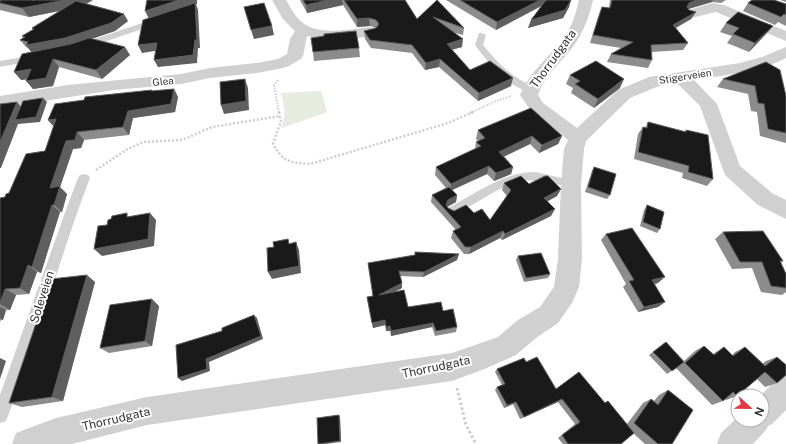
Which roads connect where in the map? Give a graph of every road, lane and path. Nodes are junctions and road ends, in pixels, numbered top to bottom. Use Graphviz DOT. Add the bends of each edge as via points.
graph roads {
  1 [pos="279,0"];
  2 [pos="586,0"];
  3 [pos="691,14"];
  4 [pos="164,19"];
  5 [pos="303,29"];
  6 [pos="370,32"];
  7 [pos="482,35"];
  8 [pos="786,36"];
  9 [pos="73,49"];
  10 [pos="786,52"];
  11 [pos="46,56"];
  12 [pos="291,60"];
  13 [pos="0,64"];
  14 [pos="680,76"];
  15 [pos="530,92"];
  16 [pos="0,102"];
  17 [pos="280,116"];
  18 [pos="578,138"];
  19 [pos="84,178"];
  20 [pos="571,184"];
  21 [pos="786,210"];
  22 [pos="452,211"];
  23 [pos="452,367"];
  24 [pos="786,390"];
  25 [pos="770,406"];
  26 [pos="0,414"];
  27 [pos="748,428"];
  28 [pos="27,444"];
  29 [pos="476,444"];
  30 [pos="732,444"];
  1 -- 5 [label="street" via="288,16"];
  2 -- 15 [label="street, Thorrudgata" via="582,15 568,42 543,71"];
  3 -- 8 [label="street" via="712,7 719,8"];
  4 -- 9 [label="lane"];
  5 -- 6 [label="street" via="337,34"];
  5 -- 12 [label="street" via="298,39 296,54"];
  7 -- 15 [label="lane" via="479,45 489,58"];
  10 -- 14 [label="street, Stigerveien" via="768,61 740,68"];
  11 -- 13 [label="lane"];
  12 -- 16 [label="street, Glea" via="257,68 181,79 76,90"];
  12 -- 17 [label="path" via="298,69 282,76 274,85"];
  14 -- 18 [label="street, Stigerveien" via="655,81 624,94"];
  14 -- 21 [label="street" via="708,104 732,170 765,199"];
  15 -- 17 [label="path" via="509,96 448,123 310,164 291,162 276,151 273,144 281,121"];
  15 -- 18 [label="street, Thorrudgata" via="537,107"];
  17 -- 19 [label="path" via="212,127 182,140 150,141 135,145"];
  18 -- 20 [label="street, Thorrudgata" via="574,149"];
  19 -- 26 [label="lane, Soleveien" via="19,368"];
  20 -- 22 [label="lane" via="540,177 521,177"];
  20 -- 23 [label="street, Thorrudgata" via="570,258 567,287 563,295 548,314 507,346"];
  23 -- 28 [label="street, Thorrudgata" via="147,411 56,433"];
  23 -- 29 [label="path" via="466,425"];
  24 -- 25 [label="street"];
  27 -- 30 [label="street"];
}
